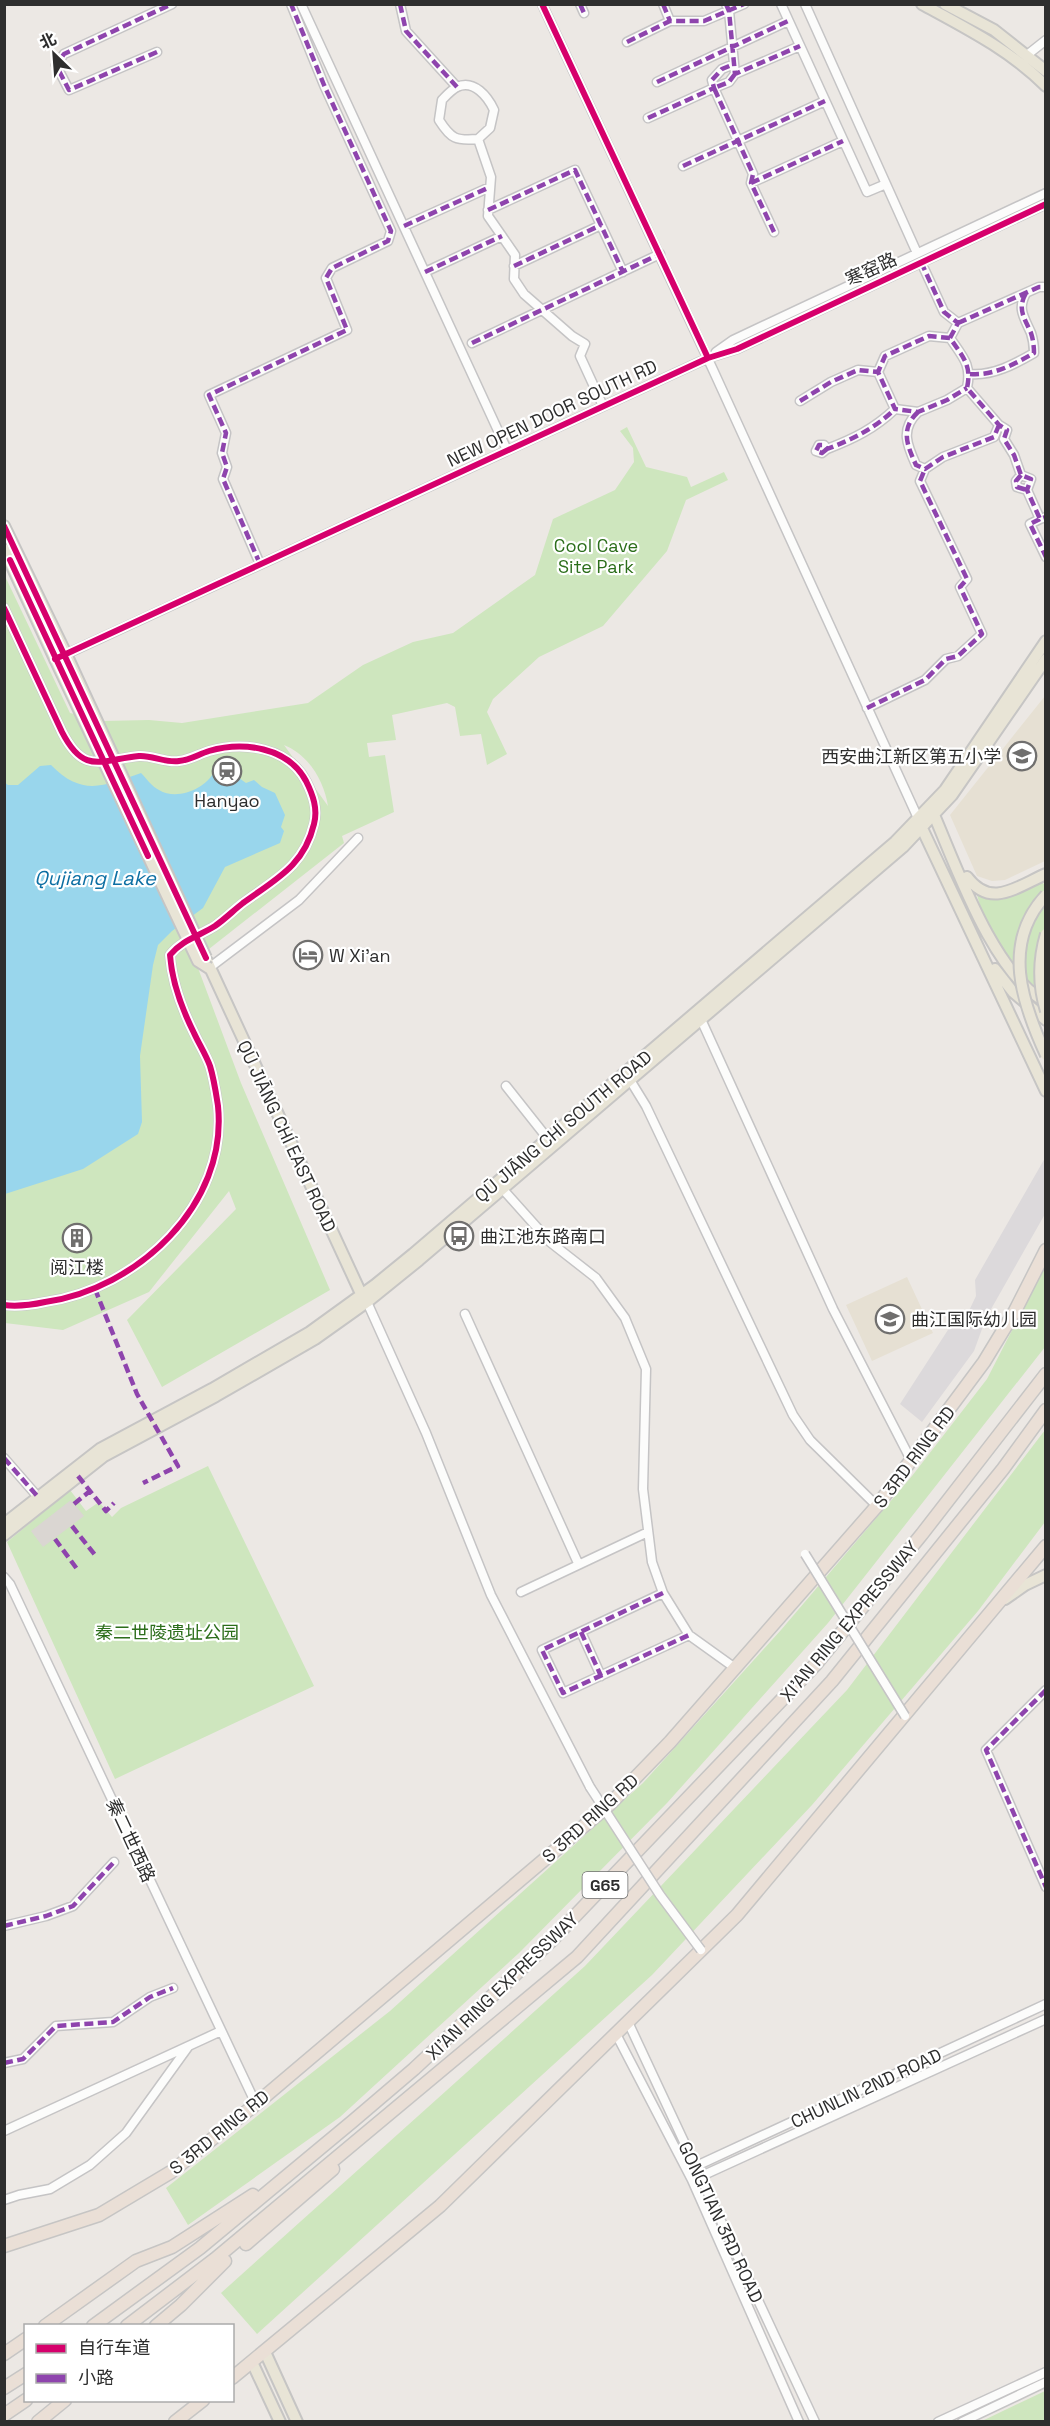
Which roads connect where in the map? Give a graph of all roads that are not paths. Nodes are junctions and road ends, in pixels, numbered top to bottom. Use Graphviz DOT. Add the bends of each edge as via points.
graph roads {
  1 [pos="172,4"];
  2 [pos="291,4"];
  3 [pos="301,4"];
  4 [pos="400,4"];
  5 [pos="542,4"];
  6 [pos="663,4"];
  7 [pos="744,4"];
  8 [pos="780,4"];
  9 [pos="805,4"];
  10 [pos="922,4"];
  11 [pos="945,4"];
  12 [pos="727,8"];
  13 [pos="670,21"];
  14 [pos="788,21"];
  15 [pos="1046,40"];
  16 [pos="627,42"];
  17 [pos="800,46"];
  18 [pos="732,47"];
  19 [pos="157,52"];
  20 [pos="1027,55"];
  21 [pos="734,64"];
  22 [pos="1046,71"];
  23 [pos="735,74"];
  24 [pos="657,82"];
  25 [pos="1046,86"];
  26 [pos="458,87"];
  27 [pos="714,88"];
  28 [pos="825,100"];
  29 [pos="648,118"];
  30 [pos="478,139"];
  31 [pos="738,141"];
  32 [pos="843,141"];
  33 [pos="683,166"];
  34 [pos="751,183"];
  35 [pos="886,184"];
  36 [pos="490,187"];
  37 [pos="1046,193"];
  38 [pos="1046,204"];
  39 [pos="488,210"];
  40 [pos="601,225"];
  41 [pos="404,226"];
  42 [pos="774,232"];
  43 [pos="502,236"];
  44 [pos="660,254"];
  45 [pos="919,258"];
  46 [pos="514,266"];
  47 [pos="425,272"];
  48 [pos="623,272"];
  49 [pos="1046,287"];
  50 [pos="1026,293"];
  51 [pos="542,310"];
  52 [pos="958,324"];
  53 [pos="950,338"];
  54 [pos="472,343"];
  55 [pos="708,358"];
  56 [pos="878,372"];
  57 [pos="970,374"];
  58 [pos="967,388"];
  59 [pos="800,401"];
  60 [pos="603,406"];
  61 [pos="895,409"];
  62 [pos="918,412"];
  63 [pos="999,425"];
  64 [pos="994,437"];
  65 [pos="1004,439"];
  66 [pos="827,449"];
  67 [pos="507,450"];
  68 [pos="925,469"];
  69 [pos="1043,518"];
  70 [pos="5,529"];
  71 [pos="4,549"];
  72 [pos="1046,557"];
  73 [pos="260,564"];
  74 [pos="4,608"];
  75 [pos="1046,641"];
  76 [pos="61,656"];
  77 [pos="1046,659"];
  78 [pos="867,708"];
  79 [pos="934,815"];
  80 [pos="917,816"];
  81 [pos="922,828"];
  82 [pos="358,838"];
  83 [pos="954,860"];
  84 [pos="1046,874"];
  85 [pos="1046,895"];
  86 [pos="1046,934"];
  87 [pos="977,941"];
  88 [pos="208,963"];
  89 [pos="1046,1002"];
  90 [pos="1046,1011"];
  91 [pos="699,1015"];
  92 [pos="1046,1020"];
  93 [pos="1046,1055"];
  94 [pos="630,1080"];
  95 [pos="506,1086"];
  96 [pos="1046,1090"];
  97 [pos="548,1139"];
  98 [pos="500,1186"];
  99 [pos="1046,1250"];
  100 [pos="363,1298"];
  101 [pos="4,1305"];
  102 [pos="465,1314"];
  103 [pos="1046,1374"];
  104 [pos="1046,1410"];
  105 [pos="4,1458"];
  106 [pos="912,1462"];
  107 [pos="38,1497"];
  108 [pos="877,1506"];
  109 [pos="4,1524"];
  110 [pos="648,1532"];
  111 [pos="4,1535"];
  112 [pos="1046,1546"];
  113 [pos="805,1554"];
  114 [pos="578,1563"];
  115 [pos="1046,1575"];
  116 [pos="4,1577"];
  117 [pos="521,1592"];
  118 [pos="663,1593"];
  119 [pos="1000,1602"];
  120 [pos="581,1632"];
  121 [pos="689,1635"];
  122 [pos="735,1668"];
  123 [pos="601,1676"];
  124 [pos="1045,1693"];
  125 [pos="904,1716"];
  126 [pos="114,1862"];
  127 [pos="1046,1887"];
  128 [pos="4,1926"];
  129 [pos="701,1950"];
  130 [pos="173,1988"];
  131 [pos="1046,2004"];
  132 [pos="1046,2019"];
  133 [pos="628,2022"];
  134 [pos="221,2031"];
  135 [pos="616,2034"];
  136 [pos="188,2047"];
  137 [pos="4,2063"];
  138 [pos="403,2101"];
  139 [pos="256,2104"];
  140 [pos="353,2121"];
  141 [pos="4,2131"];
  142 [pos="691,2169"];
  143 [pos="695,2178"];
  144 [pos="4,2200"];
  145 [pos="4,2246"];
  146 [pos="46,2324"];
  147 [pos="94,2324"];
  148 [pos="128,2324"];
  149 [pos="157,2324"];
  150 [pos="24,2340"];
  151 [pos="265,2352"];
  152 [pos="4,2354"];
  153 [pos="252,2362"];
  154 [pos="1046,2372"];
  155 [pos="24,2375"];
  156 [pos="234,2376"];
  157 [pos="1046,2382"];
  158 [pos="4,2388"];
  159 [pos="24,2401"];
  160 [pos="62,2402"];
  161 [pos="200,2402"];
  162 [pos="4,2415"];
  163 [pos="38,2421"];
  164 [pos="175,2421"];
  165 [pos="280,2421"];
  166 [pos="297,2421"];
  167 [pos="799,2421"];
  168 [pos="815,2421"];
  169 [pos="938,2421"];
  170 [pos="962,2421"];
  1 -- 19 [label="street" via="64,54 56,65 69,90"];
  2 -- 73 [label="street" via="391,231 388,241 332,268 327,278 347,330 208,394 226,434 222,453 227,467 223,479"];
  3 -- 41 [label="street"];
  4 -- 26 [label="street" via="406,32"];
  5 -- 44 [label="street"];
  6 -- 13 [label="street"];
  7 -- 12 [label="street"];
  8 -- 14 [label="street"];
  9 -- 35 [label="street"];
  10 -- 25 [label="main road" via="988,39"];
  11 -- 20 [label="main road" via="994,30"];
  12 -- 13 [label="street" via="704,21"];
  12 -- 18 [label="street"];
  13 -- 16 [label="street"];
  14 -- 17 [label="street"];
  14 -- 18 [label="street"];
  15 -- 20 [label="street"];
  17 -- 23 [label="street"];
  17 -- 28 [label="street"];
  18 -- 21 [label="street"];
  18 -- 24 [label="street"];
  20 -- 22 [label="main road"];
  21 -- 23 [label="street"];
  21 -- 27 [label="street" via="722,69 712,80"];
  23 -- 27 [label="street" via="729,82"];
  26 -- 30 [label="street" via="472,86 487,96 494,110 490,128"];
  26 -- 30 [label="street" via="442,100 439,120 447,133 460,141"];
  27 -- 29 [label="street"];
  27 -- 31 [label="street"];
  28 -- 31 [label="street"];
  28 -- 32 [label="street"];
  30 -- 36 [label="street" via="491,177"];
  31 -- 33 [label="street"];
  31 -- 34 [label="street" via="753,174"];
  32 -- 34 [label="street"];
  32 -- 35 [label="street" via="867,192"];
  34 -- 42 [label="street"];
  35 -- 45 [label="street"];
  36 -- 39 [label="street"];
  36 -- 41 [label="street"];
  37 -- 45 [label="street, 寒窑路"];
  38 -- 45 [label="street, 寒窑路"];
  39 -- 40 [label="street" via="575,170"];
  39 -- 43 [label="street"];
  40 -- 46 [label="street"];
  40 -- 48 [label="street"];
  41 -- 47 [label="street"];
  43 -- 46 [label="street" via="515,255"];
  43 -- 47 [label="street"];
  44 -- 48 [label="street"];
  44 -- 55 [label="street"];
  45 -- 52 [label="street" via="944,312"];
  45 -- 55 [label="street, 寒窑路" via="737,349"];
  46 -- 51 [label="street" via="514,279"];
  47 -- 67 [label="street"];
  48 -- 51 [label="street"];
  49 -- 50 [label="street"];
  50 -- 52 [label="street"];
  50 -- 57 [label="street" via="1020,303 1021,311 1032,335 1034,352 1011,366 981,375"];
  51 -- 54 [label="street"];
  51 -- 60 [label="street" via="585,344 580,356"];
  52 -- 53 [label="street"];
  53 -- 56 [label="street" via="929,336 885,356"];
  53 -- 57 [label="street"];
  55 -- 60 [label="street, NEW OPEN DOOR SOUTH RD"];
  55 -- 78 [label="street"];
  56 -- 59 [label="street" via="858,370"];
  56 -- 61 [label="street"];
  57 -- 58 [label="street"];
  58 -- 62 [label="street"];
  58 -- 63 [label="street"];
  60 -- 67 [label="street, NEW OPEN DOOR SOUTH RD"];
  61 -- 62 [label="street"];
  61 -- 66 [label="street" via="869,430"];
  62 -- 68 [label="street" via="910,419 906,440 916,465"];
  63 -- 64 [label="street"];
  63 -- 65 [label="street" via="1007,430"];
  64 -- 65 [label="street"];
  64 -- 68 [label="street" via="943,457"];
  65 -- 69 [label="street" via="1021,475 1030,479 1027,490"];
  67 -- 73 [label="street, NEW OPEN DOOR SOUTH RD"];
  68 -- 78 [label="street" via="920,481 967,579 960,587 982,634 958,656 946,659 925,680"];
  69 -- 72 [label="street" via="1030,524"];
  70 -- 76 [label="main road, QŪ JIĀNG CHÍ EAST ROAD"];
  71 -- 76 [label="main road, QŪ JIĀNG CHÍ EAST ROAD"];
  73 -- 76 [label="street, NEW OPEN DOOR SOUTH RD"];
  74 -- 101 [label="street" via="65,738 83,759 100,763 142,756 176,762 211,750 263,749 284,757 300,771 314,800 316,817 300,859 215,926 177,945 170,955 178,996 210,1065 218,1109 214,1154 190,1213 169,1238 113,1281 61,1300 17,1307"];
  75 -- 80 [label="main road, QŪ JIĀNG CHÍ SOUTH ROAD" via="945,790"];
  76 -- 88 [label="main road, QŪ JIĀNG CHÍ EAST ROAD, bridge"];
  77 -- 79 [label="main road, QŪ JIĀNG CHÍ SOUTH ROAD"];
  78 -- 80 [label="street"];
  79 -- 80 [label="main road"];
  79 -- 81 [label="main road, QŪ JIĀNG CHÍ SOUTH ROAD"];
  79 -- 83 [label="main road"];
  80 -- 81 [label="main road"];
  80 -- 91 [label="main road, QŪ JIĀNG CHÍ SOUTH ROAD" via="895,842"];
  81 -- 87 [label="main road"];
  81 -- 91 [label="main road, QŪ JIĀNG CHÍ SOUTH ROAD"];
  82 -- 88 [label="street" via="299,900"];
  83 -- 84 [label="main road" via="975,887 986,894 1002,894"];
  83 -- 89 [label="main road" via="1003,960 1016,977"];
  85 -- 93 [label="main road, bridge" via="1023,930 1019,969 1026,1007"];
  86 -- 90 [label="main road, bridge" via="1039,977"];
  87 -- 92 [label="main road" via="1013,992"];
  87 -- 96 [label="main road"];
  88 -- 100 [label="main road, QŪ JIĀNG CHÍ EAST ROAD"];
  91 -- 94 [label="main road, QŪ JIĀNG CHÍ SOUTH ROAD"];
  91 -- 97 [label="main road, QŪ JIĀNG CHÍ SOUTH ROAD"];
  91 -- 106 [label="street" via="833,1308"];
  94 -- 98 [label="main road, QŪ JIĀNG CHÍ SOUTH ROAD"];
  94 -- 108 [label="street" via="646,1106 793,1415 810,1440"];
  95 -- 97 [label="street"];
  97 -- 98 [label="main road, QŪ JIĀNG CHÍ SOUTH ROAD"];
  98 -- 100 [label="main road, QŪ JIĀNG CHÍ SOUTH ROAD"];
  98 -- 110 [label="street" via="550,1242 596,1278 625,1318 646,1369 643,1489"];
  99 -- 106 [label="highway, S 3RD RING RD" via="984,1362"];
  100 -- 107 [label="main road, QŪ JIĀNG CHÍ SOUTH ROAD" via="212,1389 99,1449"];
  100 -- 111 [label="main road, QŪ JIĀNG CHÍ SOUTH ROAD" via="315,1339 104,1456"];
  100 -- 129 [label="street, bridge" via="426,1433 491,1595 590,1787"];
  102 -- 114 [label="street"];
  103 -- 140 [label="highway, XI'AN RING EXPRESSWAY / G65" via="816,1664 552,1940"];
  104 -- 138 [label="highway, XI'AN RING EXPRESSWAY / G65" via="832,1682 577,1957"];
  105 -- 107 [label="street"];
  106 -- 108 [label="highway, S 3RD RING RD"];
  107 -- 109 [label="main road, QŪ JIĀNG CHÍ SOUTH ROAD"];
  108 -- 122 [label="highway, S 3RD RING RD"];
  110 -- 114 [label="street"];
  110 -- 118 [label="street" via="652,1562"];
  112 -- 119 [label="highway"];
  113 -- 125 [label="street, bridge"];
  114 -- 117 [label="street"];
  115 -- 119 [label="main road"];
  116 -- 134 [label="street, 秦二世西路"];
  118 -- 120 [label="street"];
  118 -- 121 [label="street"];
  119 -- 125 [label="highway"];
  120 -- 123 [label="street"];
  120 -- 123 [label="street" via="542,1650 563,1693"];
  121 -- 122 [label="street"];
  121 -- 123 [label="street"];
  122 -- 139 [label="highway, S 3RD RING RD" via="610,1804"];
  124 -- 127 [label="street" via="986,1750"];
  125 -- 129 [label="highway" via="737,1915"];
  126 -- 128 [label="street" via="73,1906"];
  129 -- 133 [label="highway"];
  130 -- 137 [label="street" via="150,1997 113,2022 56,2026 23,2059"];
  131 -- 142 [label="street, CHUNLIN 2ND ROAD"];
  132 -- 143 [label="street, CHUNLIN 2ND ROAD"];
  133 -- 135 [label="highway"];
  133 -- 142 [label="street, GONGTIAN 3RD ROAD"];
  134 -- 136 [label="street"];
  134 -- 139 [label="street, 秦二世西路"];
  135 -- 142 [label="street, GONGTIAN 3RD ROAD"];
  135 -- 151 [label="highway" via="440,2206"];
  136 -- 141 [label="street"];
  136 -- 144 [label="street" via="126,2133 90,2165 50,2189"];
  138 -- 148 [label="highway, XI'AN RING EXPRESSWAY / G65" via="215,2259"];
  138 -- 149 [label="highway" via="316,2186 214,2270"];
  139 -- 145 [label="highway, S 3RD RING RD" via="171,2172 99,2215"];
  140 -- 146 [label="highway" via="242,2203 171,2247 136,2261"];
  140 -- 147 [label="highway, XI'AN RING EXPRESSWAY / G65" via="200,2248"];
  142 -- 143 [label="street, GONGTIAN 3RD ROAD"];
  143 -- 167 [label="street, GONGTIAN 3RD ROAD"];
  143 -- 168 [label="street, GONGTIAN 3RD ROAD"];
  150 -- 152 [label="highway"];
  151 -- 153 [label="highway"];
  151 -- 166 [label="main road"];
  153 -- 156 [label="highway"];
  153 -- 165 [label="main road"];
  154 -- 169 [label="street"];
  155 -- 158 [label="highway"];
  157 -- 170 [label="street"];
  159 -- 162 [label="highway"];
  160 -- 163 [label="highway"];
  161 -- 164 [label="highway"];
}
